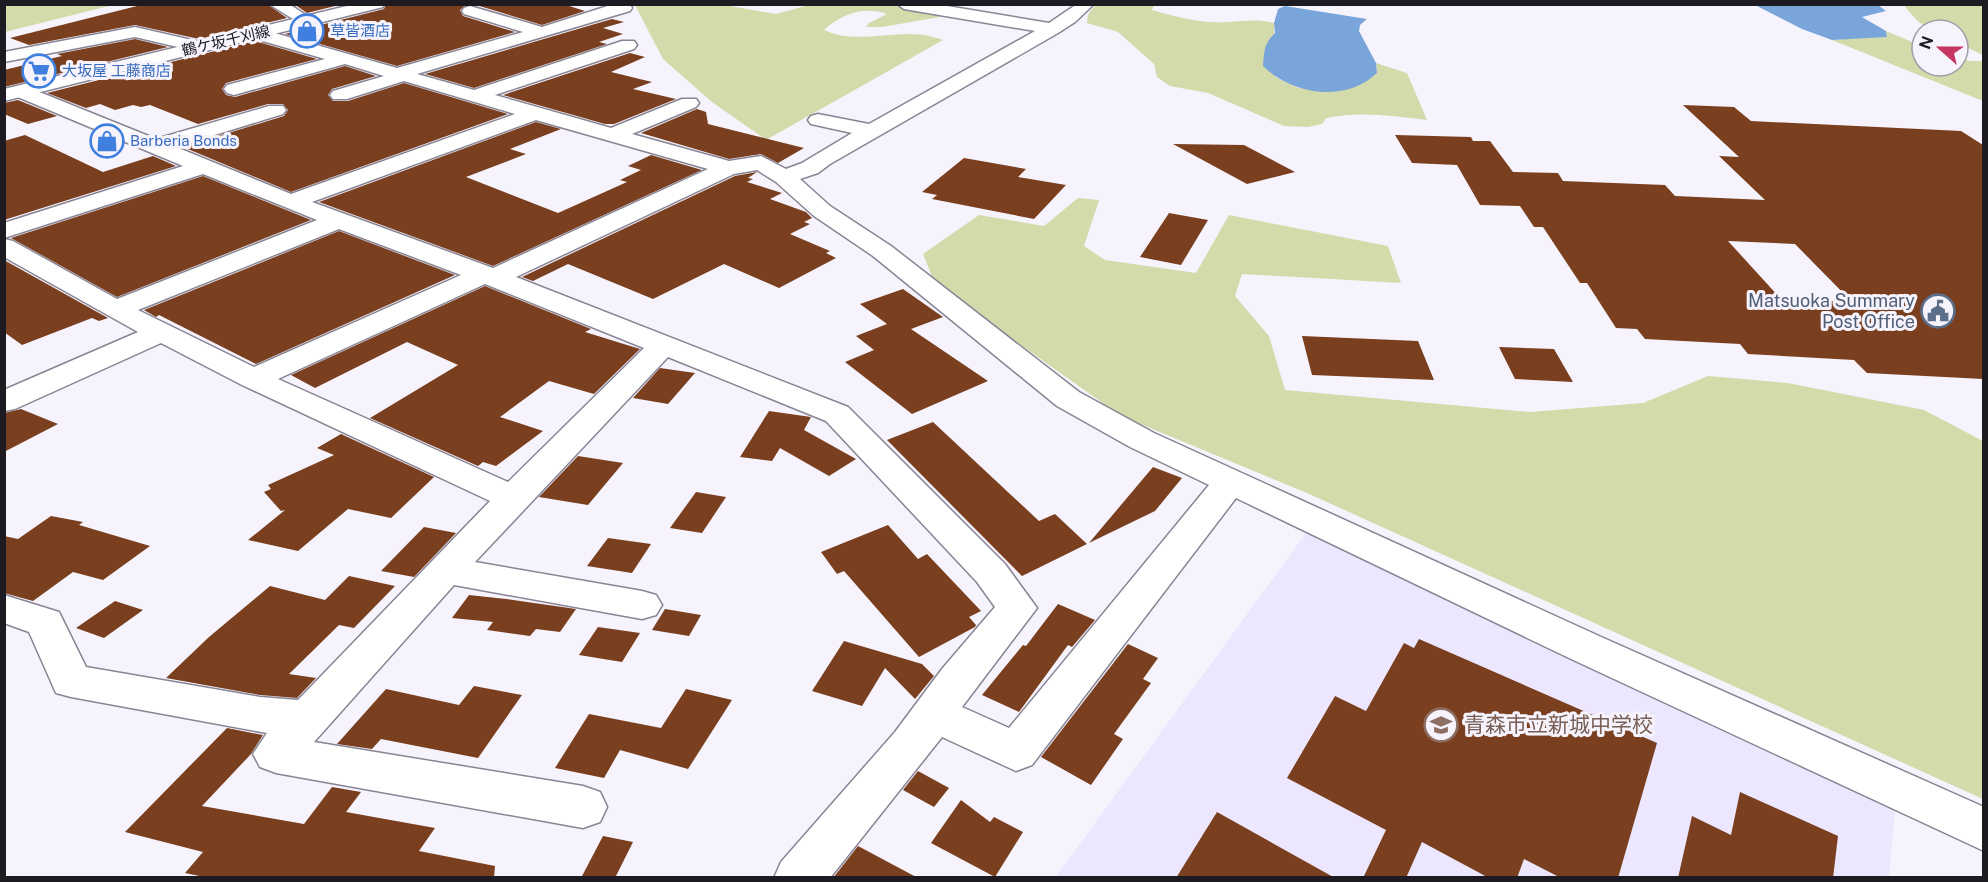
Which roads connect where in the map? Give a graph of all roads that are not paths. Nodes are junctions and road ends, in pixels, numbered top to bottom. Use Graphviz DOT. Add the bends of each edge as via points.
graph roads {
  1 [pos="276,4"];
  2 [pos="377,4"];
  3 [pos="622,4"];
  4 [pos="904,4"];
  5 [pos="1087,4"];
  6 [pos="470,11"];
  7 [pos="307,21"];
  8 [pos="1052,29"];
  9 [pos="542,32"];
  10 [pos="258,33"];
  11 [pos="628,45"];
  12 [pos="199,47"];
  13 [pos="4,57"];
  14 [pos="344,59"];
  15 [pos="401,75"];
  16 [pos="234,89"];
  17 [pos="12,93"];
  18 [pos="340,95"];
  19 [pos="474,96"];
  20 [pos="689,103"];
  21 [pos="276,110"];
  22 [pos="536,113"];
  23 [pos="818,120"];
  24 [pos="873,131"];
  25 [pos="615,134"];
  26 [pos="154,147"];
  27 [pos="202,167"];
  28 [pos="728,168"];
  29 [pos="784,177"];
  30 [pos="290,202"];
  31 [pos="339,220"];
  32 [pos="4,231"];
  33 [pos="4,246"];
  34 [pos="489,276"];
  35 [pos="115,309"];
  36 [pos="160,333"];
  37 [pos="663,345"];
  38 [pos="253,379"];
  39 [pos="4,402"];
  40 [pos="1231,482"];
  41 [pos="513,498"];
  42 [pos="445,570"];
  43 [pos="642,605"];
  44 [pos="4,609"];
  45 [pos="934,713"];
  46 [pos="308,718"];
  47 [pos="583,807"];
  48 [pos="1983,830"];
  49 [pos="799,878"];
  1 -- 7 [label="street"];
  2 -- 7 [label="street, 鶴ケ坂千刈線"];
  3 -- 9 [label="street" via="624,8"];
  4 -- 8 [label="street"];
  5 -- 8 [label="street"];
  6 -- 9 [label="street"];
  7 -- 10 [label="street, 鶴ケ坂千刈線"];
  8 -- 24 [label="street"];
  9 -- 15 [label="street"];
  10 -- 12 [label="street, 鶴ケ坂千刈線"];
  10 -- 14 [label="street"];
  11 -- 19 [label="street"];
  12 -- 13 [label="street" via="135,32"];
  12 -- 17 [label="street, 鶴ケ坂千刈線"];
  14 -- 15 [label="street"];
  14 -- 16 [label="street"];
  15 -- 18 [label="street"];
  15 -- 19 [label="street"];
  17 -- 26 [label="street"];
  19 -- 22 [label="street"];
  20 -- 25 [label="street"];
  21 -- 26 [label="street"];
  22 -- 25 [label="street"];
  22 -- 30 [label="street"];
  23 -- 24 [label="street"];
  24 -- 29 [label="street" via="810,168"];
  25 -- 28 [label="street"];
  26 -- 27 [label="street"];
  27 -- 30 [label="street"];
  27 -- 32 [label="street"];
  28 -- 29 [label="street" via="760,163"];
  28 -- 34 [label="street"];
  29 -- 40 [label="street" via="822,211 882,251 1068,399"];
  30 -- 31 [label="street"];
  31 -- 34 [label="street"];
  31 -- 35 [label="street"];
  33 -- 35 [label="street"];
  34 -- 37 [label="street"];
  34 -- 38 [label="street"];
  35 -- 36 [label="street"];
  36 -- 38 [label="street"];
  36 -- 39 [label="street"];
  37 -- 41 [label="street"];
  37 -- 45 [label="street" via="837,414 991,573 1017,608"];
  38 -- 41 [label="street"];
  40 -- 45 [label="street" via="1016,752"];
  40 -- 48 [label="street"];
  41 -- 42 [label="street"];
  42 -- 43 [label="street"];
  42 -- 46 [label="street"];
  44 -- 46 [label="street" via="45,622 71,681 260,715"];
  45 -- 49 [label="street"];
  46 -- 47 [label="street" via="276,754"];
}
